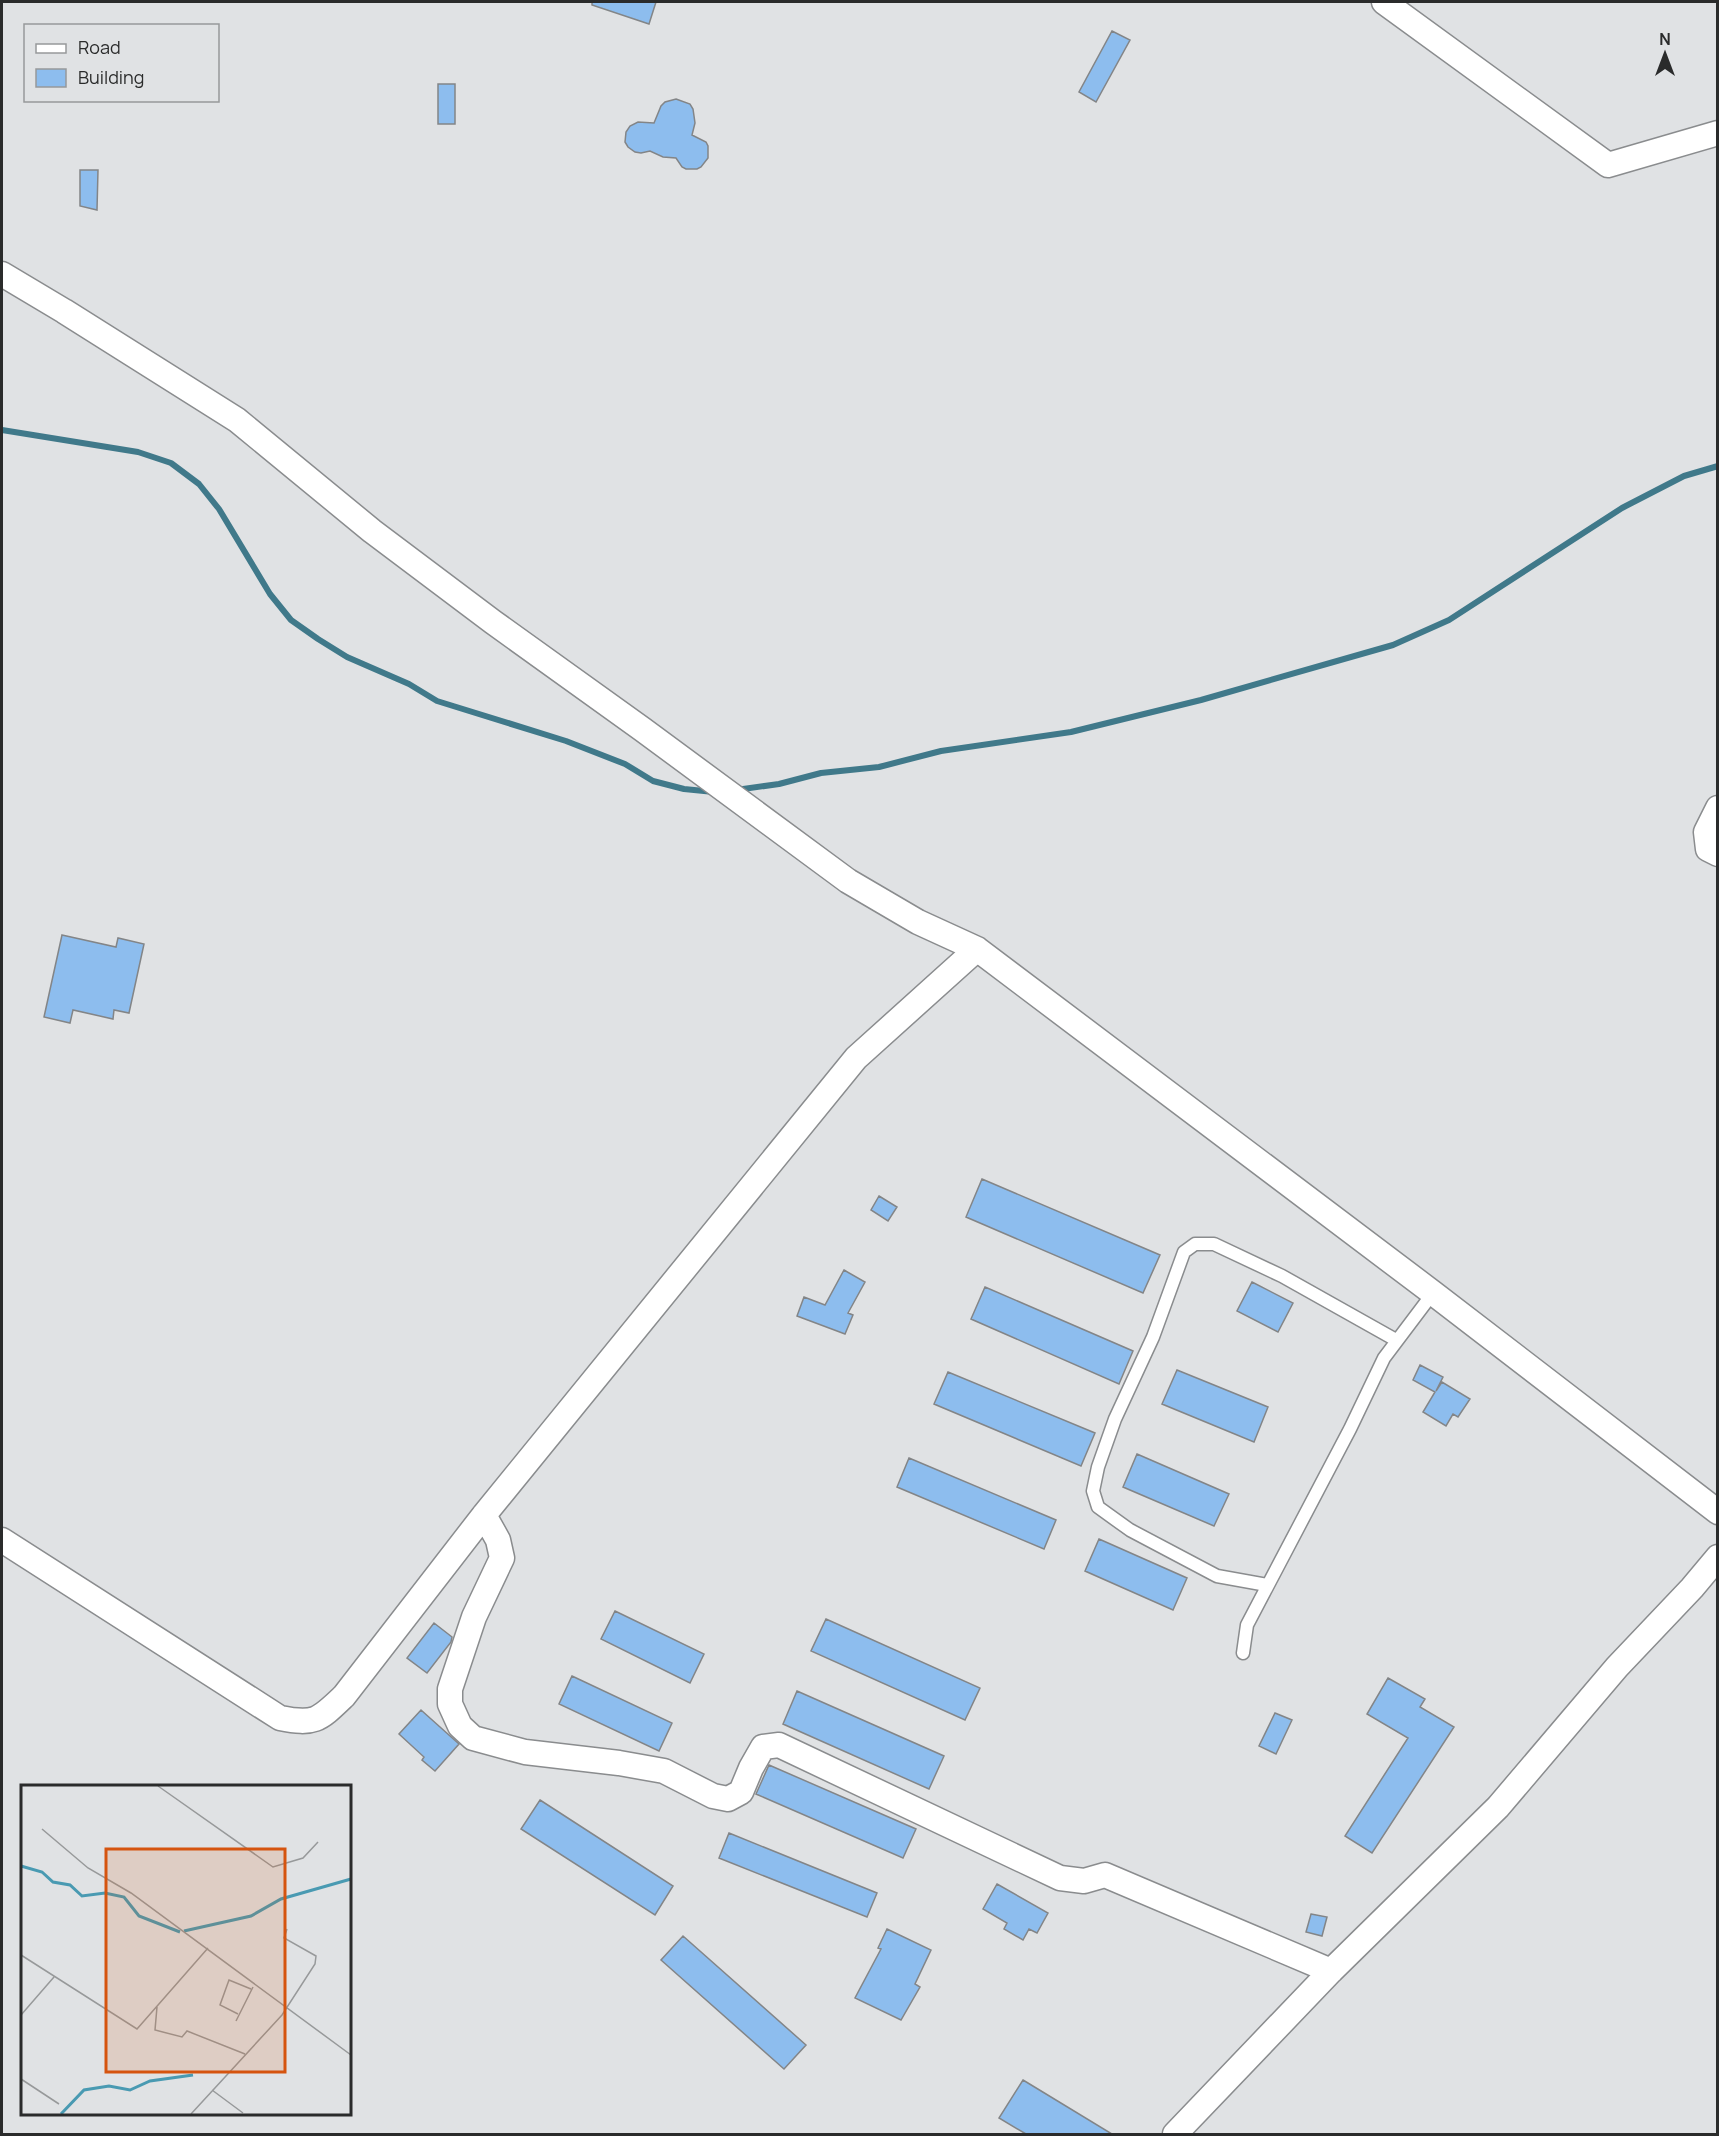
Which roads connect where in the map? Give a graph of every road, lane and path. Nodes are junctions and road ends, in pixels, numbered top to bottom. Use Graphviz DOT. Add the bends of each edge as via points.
graph roads {
  1 [pos="1384,2"];
  2 [pos="1718,133"];
  3 [pos="2,274"];
  4 [pos="1718,808"];
  5 [pos="1718,854"];
  6 [pos="977,949"];
  7 [pos="1433,1293"];
  8 [pos="1396,1340"];
  9 [pos="1718,1512"];
  10 [pos="484,1515"];
  11 [pos="2,1540"];
  12 [pos="1718,1557"];
  13 [pos="1267,1585"];
  14 [pos="1243,1653"];
  15 [pos="1331,1971"];
  16 [pos="1175,2134"];
  1 -- 2 [label="street" via="1608,165"];
  3 -- 6 [label="street" via="237,420 372,531 848,881"];
  4 -- 5 [label="street" via="1706,832 1707,849"];
  6 -- 7 [label="street"];
  6 -- 10 [label="street" via="856,1058"];
  7 -- 8 [label="lane"];
  7 -- 9 [label="street"];
  8 -- 13 [label="lane"];
  8 -- 13 [label="lane" via="1282,1276 1214,1244 1195,1244 1184,1252 1153,1337 1115,1419 1093,1491 1098,1507 1130,1530 1217,1576"];
  10 -- 11 [label="street" via="344,1696 322,1717 300,1722 280,1718"];
  10 -- 15 [label="street" via="498,1540 502,1558 474,1617 450,1689 454,1717 473,1738 525,1752 664,1771 713,1796 728,1799 741,1792 764,1747 779,1745 1060,1878 1084,1881 1105,1875"];
  12 -- 15 [label="street" via="1617,1667 1498,1807"];
  13 -- 14 [label="lane" via="1247,1625"];
  15 -- 16 [label="street"];
}
